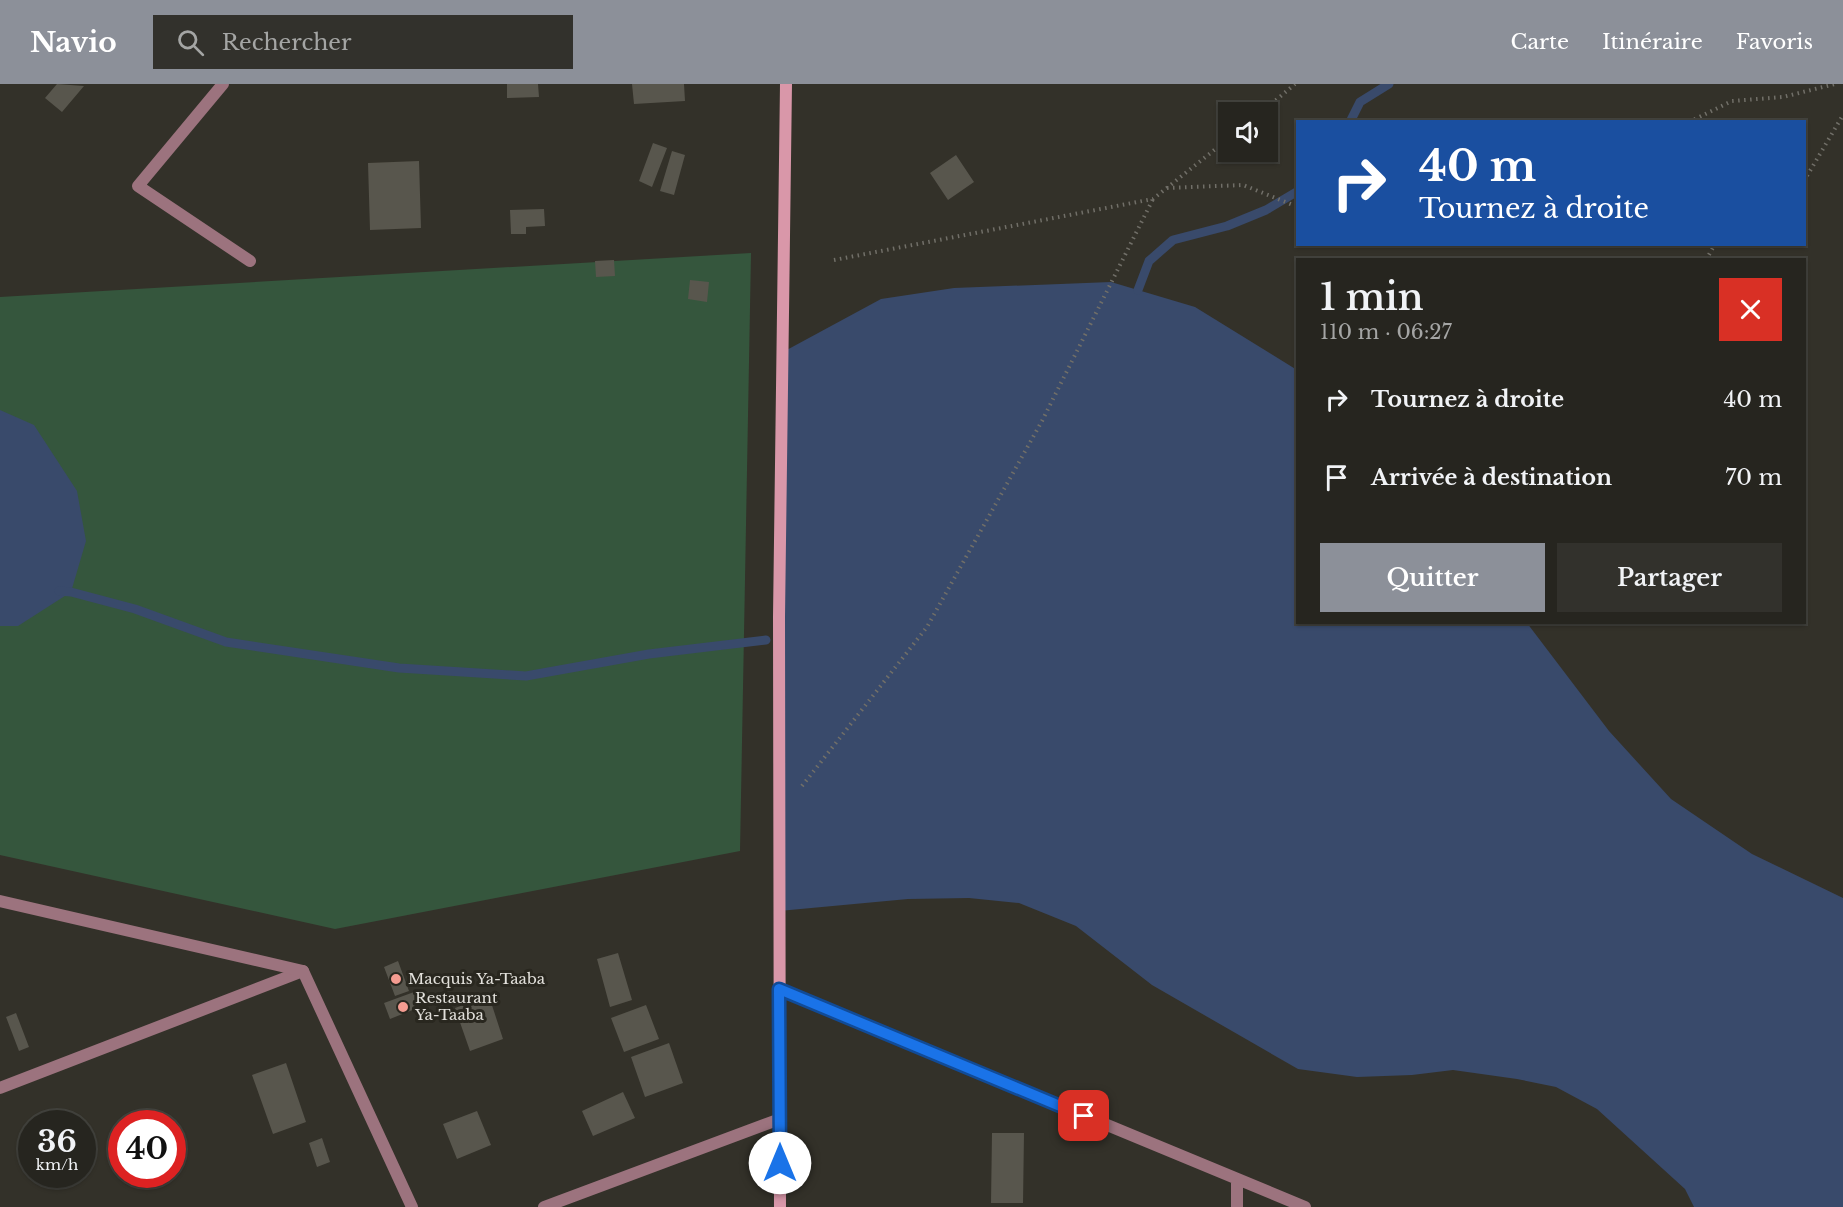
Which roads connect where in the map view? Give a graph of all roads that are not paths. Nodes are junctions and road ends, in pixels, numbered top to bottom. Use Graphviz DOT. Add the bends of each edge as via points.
graph roads {
  1 [pos="223,84"];
  2 [pos="786,84"];
  3 [pos="250,261"];
  4 [pos="0,901"];
  5 [pos="303,971"];
  6 [pos="779,989"];
  7 [pos="0,1088"];
  8 [pos="780,1119"];
  9 [pos="1237,1179"];
  10 [pos="412,1207"];
  11 [pos="544,1207"];
  12 [pos="780,1207"];
  13 [pos="1237,1207"];
  14 [pos="1305,1207"];
  1 -- 3 [label="street" via="138,186"];
  2 -- 6 [label="street"];
  4 -- 5 [label="street"];
  5 -- 7 [label="street"];
  5 -- 10 [label="street"];
  6 -- 8 [label="street"];
  6 -- 9 [label="street"];
  8 -- 11 [label="street"];
  8 -- 12 [label="street"];
  9 -- 13 [label="street"];
  9 -- 14 [label="street"];
}
